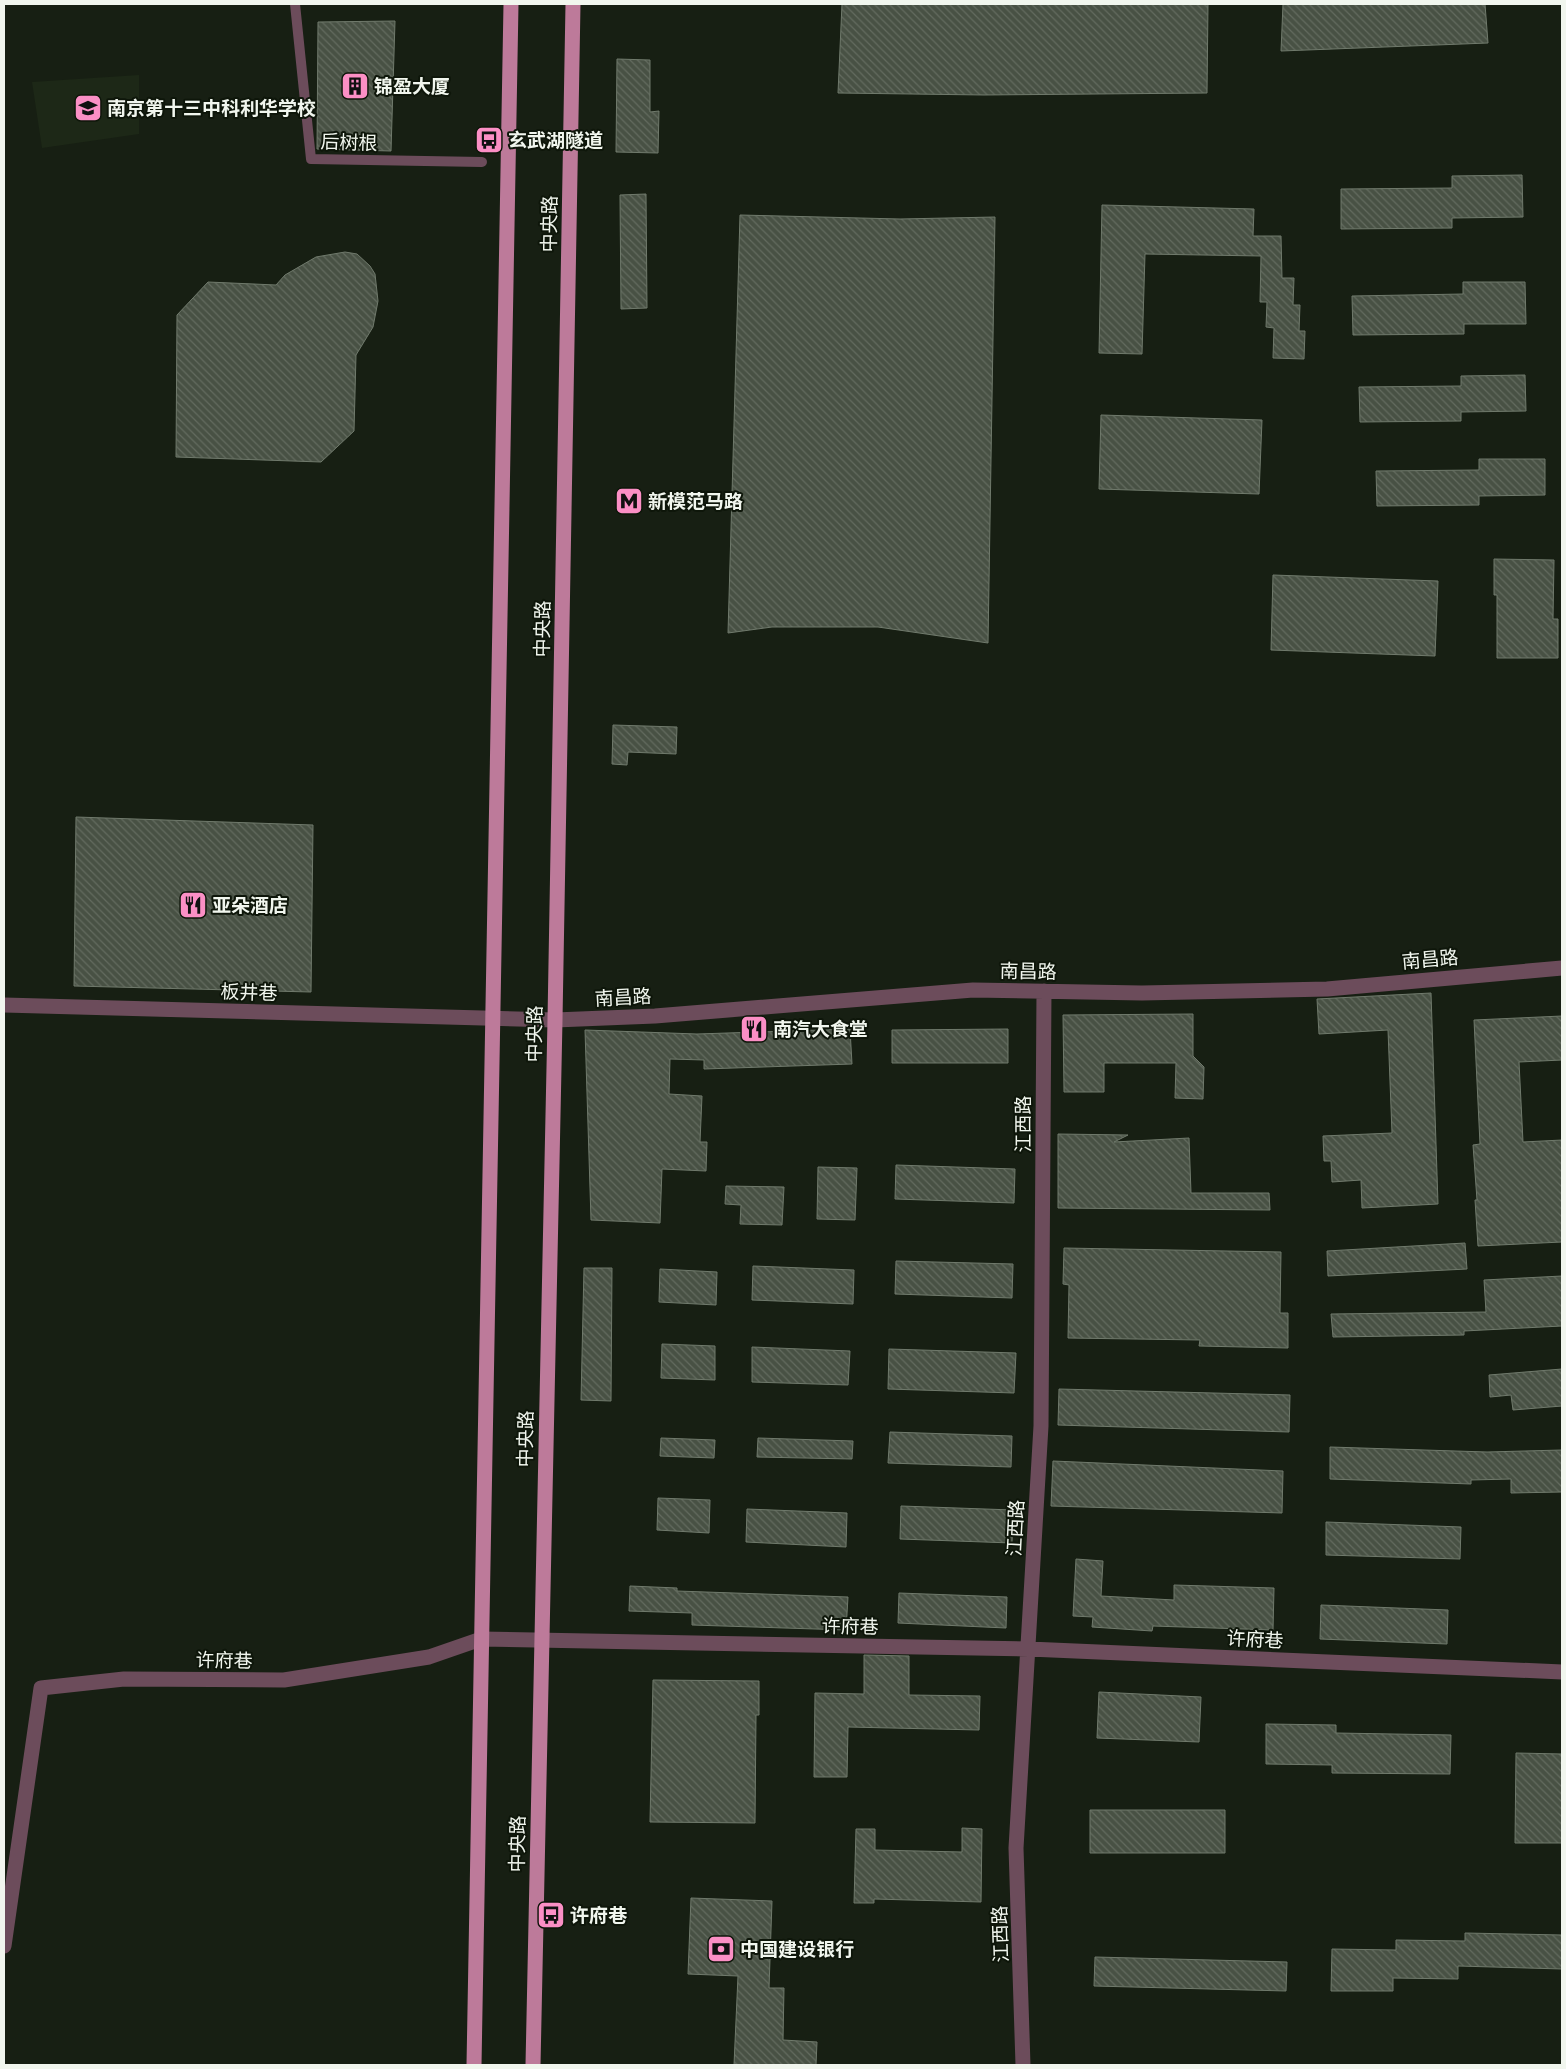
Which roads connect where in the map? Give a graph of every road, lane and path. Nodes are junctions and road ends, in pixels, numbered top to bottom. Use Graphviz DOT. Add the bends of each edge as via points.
graph roads {
  1 [pos="295,4"];
  2 [pos="511,4"];
  3 [pos="573,4"];
  4 [pos="482,162"];
  5 [pos="1562,968"];
  6 [pos="1044,991"];
  7 [pos="4,1005"];
  8 [pos="493,1020"];
  9 [pos="555,1020"];
  10 [pos="481,1639"];
  11 [pos="541,1640"];
  12 [pos="1029,1649"];
  13 [pos="1562,1672"];
  14 [pos="4,1946"];
  15 [pos="474,2065"];
  16 [pos="533,2065"];
  17 [pos="1024,2065"];
  1 -- 4 [label="lane, 后树根" via="311,159"];
  2 -- 8 [label="main road, 中央路"];
  3 -- 9 [label="main road, 中央路"];
  5 -- 6 [label="street, 南昌路" via="1327,989 1142,993"];
  6 -- 9 [label="street, 南昌路" via="973,990 655,1016"];
  6 -- 12 [label="street, 江西路" via="1041,1426"];
  7 -- 8 [label="street, 板井巷"];
  8 -- 9 [label="street, 南昌路"];
  8 -- 10 [label="main road, 中央路"];
  9 -- 11 [label="main road, 中央路"];
  10 -- 11 [label="street, 许府巷"];
  10 -- 14 [label="street, 许府巷" via="429,1657 284,1680 124,1679 41,1688"];
  10 -- 15 [label="main road, 中央路"];
  11 -- 12 [label="street, 许府巷"];
  11 -- 16 [label="main road, 中央路"];
  12 -- 13 [label="street, 许府巷"];
  12 -- 17 [label="street, 江西路" via="1016,1848"];
}
